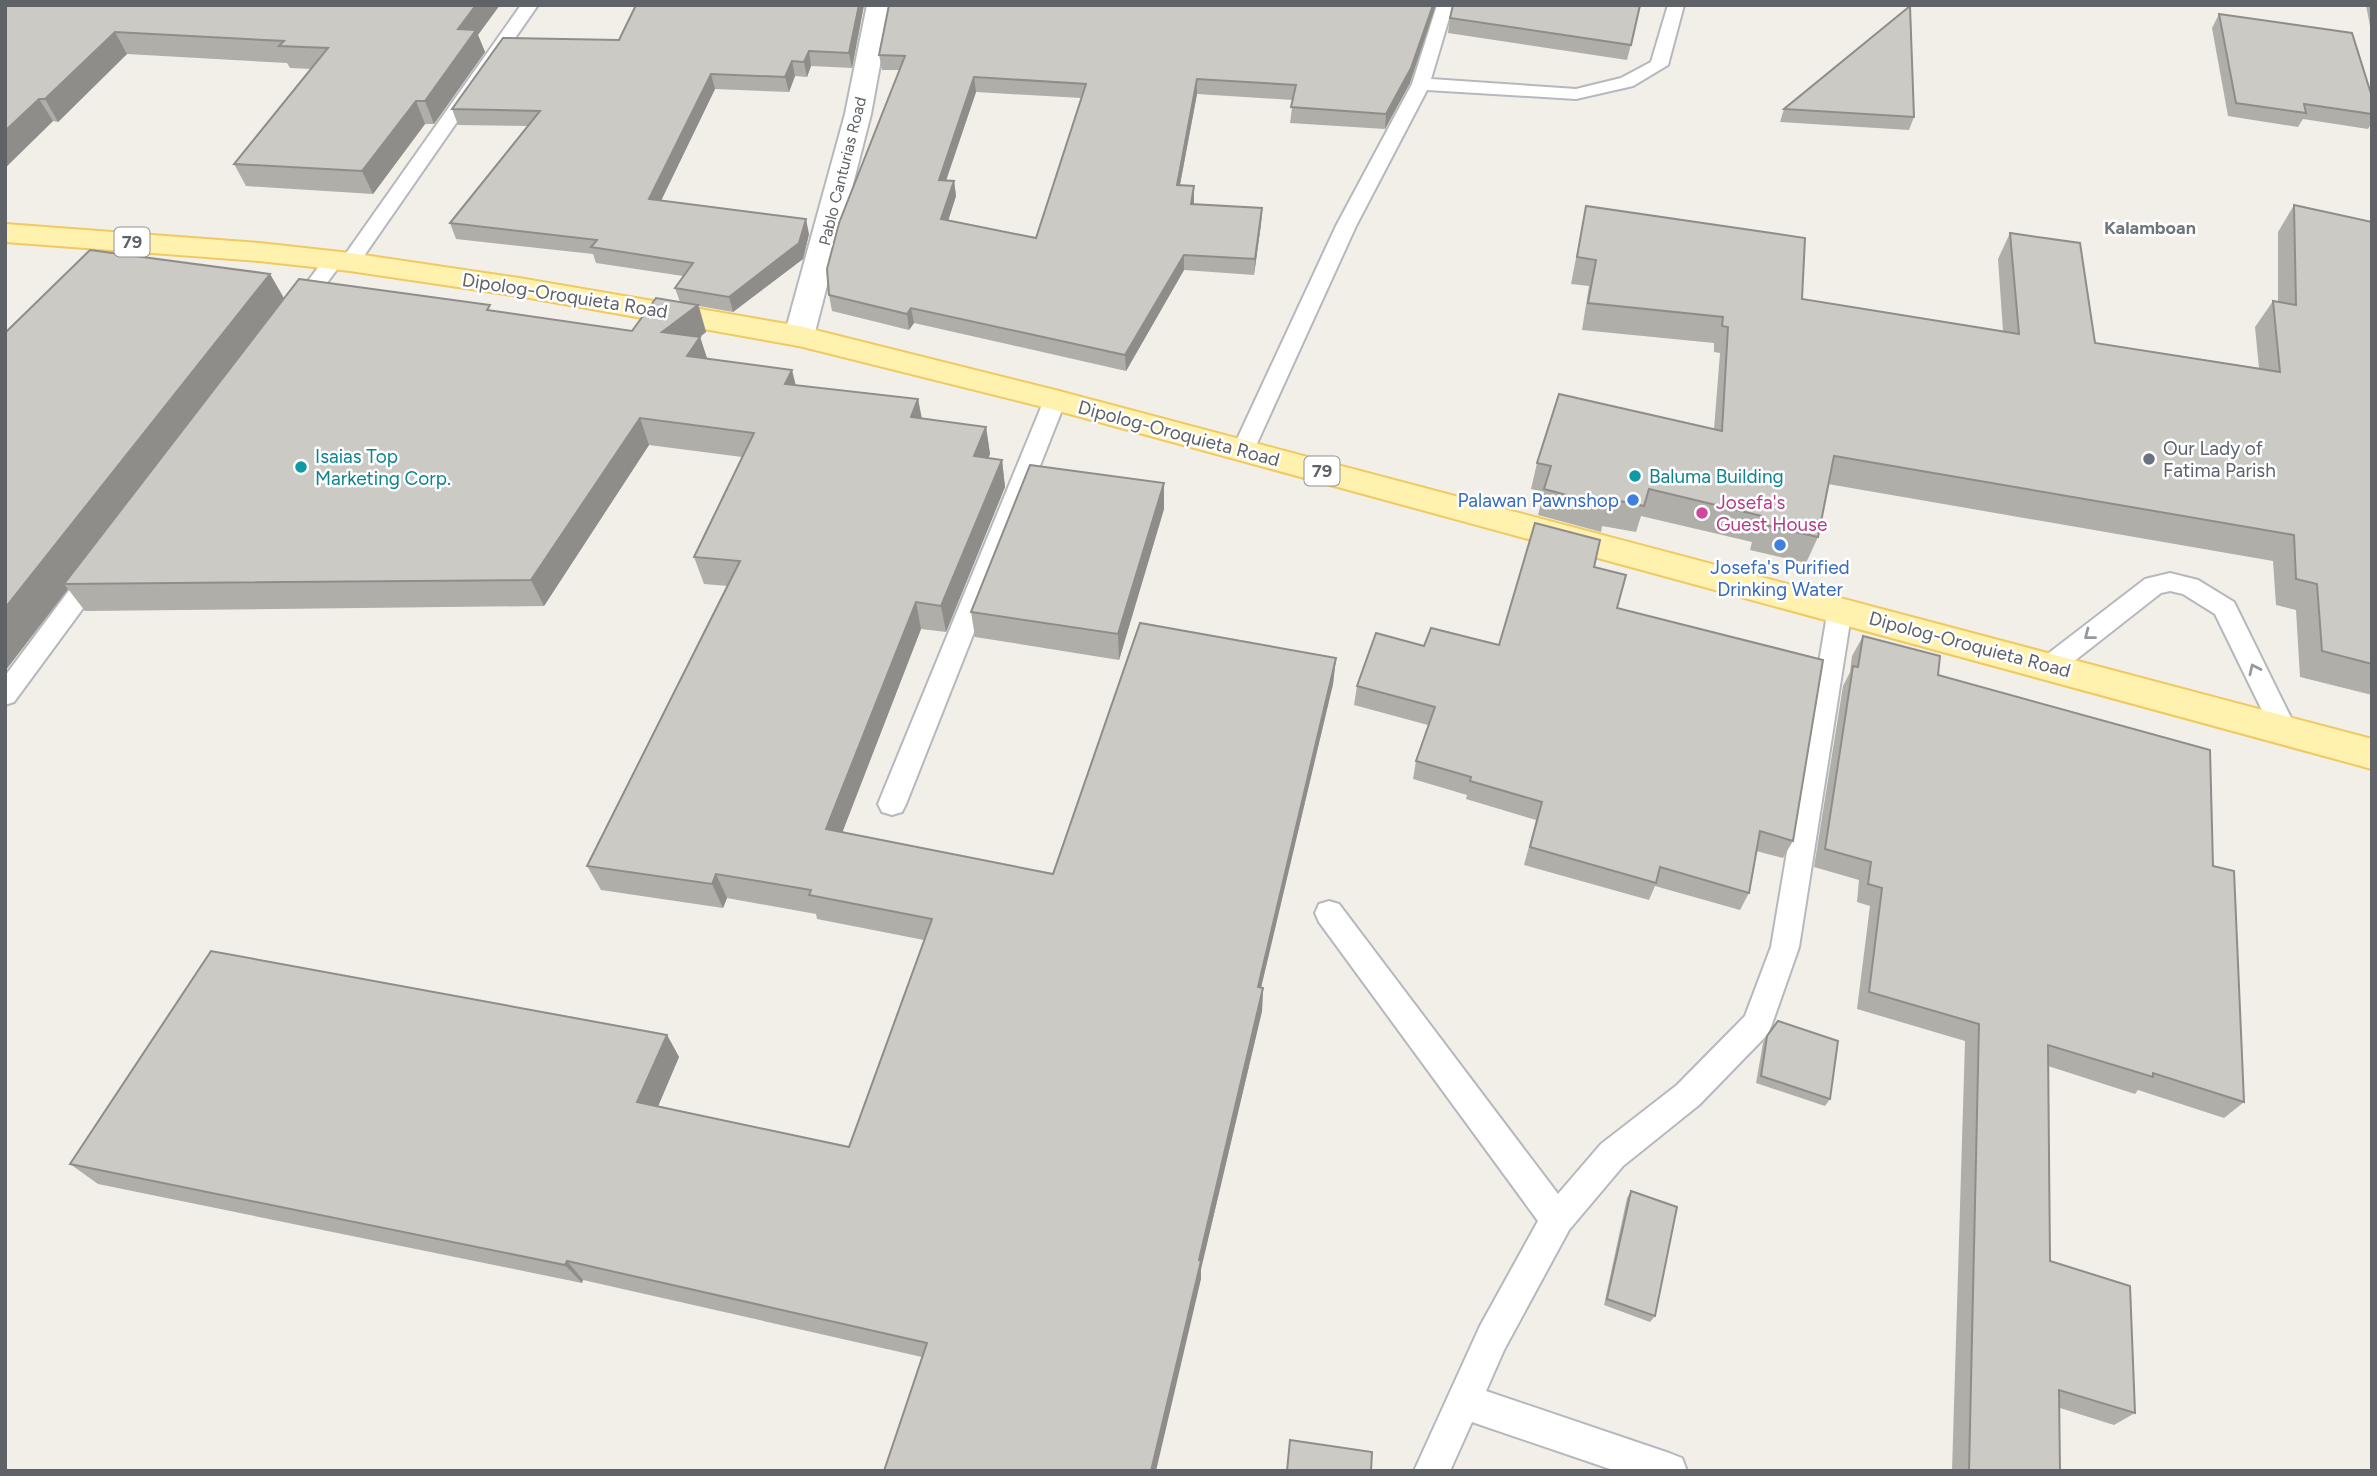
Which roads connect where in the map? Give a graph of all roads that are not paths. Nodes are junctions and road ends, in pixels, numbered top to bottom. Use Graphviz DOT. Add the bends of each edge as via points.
graph roads {
  1 [pos="530,5"];
  2 [pos="878,5"];
  3 [pos="1445,5"];
  4 [pos="1676,5"];
  5 [pos="1421,84"];
  6 [pos="5,233"];
  7 [pos="342,262"];
  8 [pos="283,327"];
  9 [pos="799,336"];
  10 [pos="1055,400"];
  11 [pos="1243,450"];
  12 [pos="107,559"];
  13 [pos="1840,609"];
  14 [pos="2050,666"];
  15 [pos="5,695"];
  16 [pos="2284,730"];
  17 [pos="2372,754"];
  18 [pos="892,804"];
  19 [pos="1329,913"];
  20 [pos="1557,1219"];
  21 [pos="1463,1401"];
  22 [pos="1432,1471"];
  23 [pos="1669,1471"];
  1 -- 7 [label="lane"];
  2 -- 9 [label="street, Pablo Canturias Road" via="858,114"];
  3 -- 5 [label="lane"];
  4 -- 5 [label="lane" via="1659,65 1627,82 1576,94"];
  5 -- 11 [label="lane" via="1346,226"];
  6 -- 7 [label="main road, Dipolog-Oroquieta Road / 79"];
  7 -- 8 [label="lane"];
  7 -- 9 [label="main road, Dipolog-Oroquieta Road / 79" via="545,291"];
  9 -- 10 [label="main road, Dipolog-Oroquieta Road / 79"];
  10 -- 11 [label="main road, Dipolog-Oroquieta Road / 79"];
  10 -- 18 [label="lane"];
  11 -- 13 [label="main road, Dipolog-Oroquieta Road / 79"];
  12 -- 15 [label="lane"];
  13 -- 14 [label="main road, Dipolog-Oroquieta Road / 79"];
  13 -- 20 [label="lane" via="1785,947 1757,1024 1688,1095 1612,1155"];
  14 -- 16 [label="main road, Dipolog-Oroquieta Road / 79"];
  16 -- 14 [label="lane, one-way" via="2225,608 2189,586 2170,582 2154,586"];
  16 -- 17 [label="main road, Dipolog-Oroquieta Road / 79"];
  19 -- 20 [label="lane"];
  20 -- 21 [label="lane"];
  21 -- 22 [label="lane"];
  21 -- 23 [label="lane"];
}
